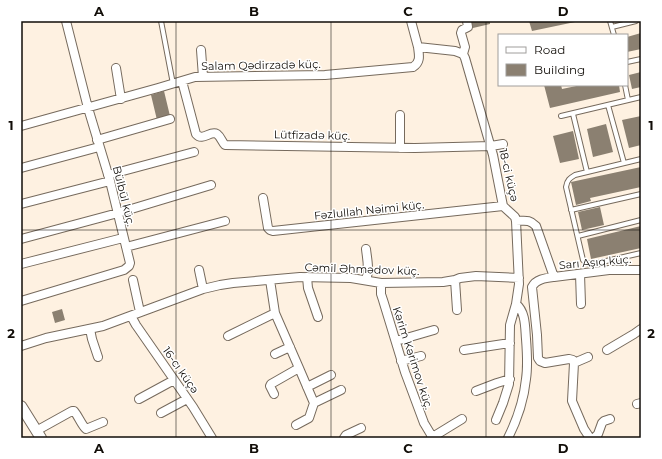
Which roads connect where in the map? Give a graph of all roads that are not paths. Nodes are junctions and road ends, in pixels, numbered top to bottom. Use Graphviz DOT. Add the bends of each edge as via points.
graph roads {
  1 [pos="66,21"];
  2 [pos="161,21"];
  3 [pos="411,21"];
  4 [pos="467,21"];
  5 [pos="610,21"];
  6 [pos="636,21"];
  7 [pos="612,27"];
  8 [pos="614,34"];
  9 [pos="418,47"];
  10 [pos="201,50"];
  11 [pos="463,54"];
  12 [pos="641,59"];
  13 [pos="628,62"];
  14 [pos="116,68"];
  15 [pos="203,77"];
  16 [pos="182,81"];
  17 [pos="173,84"];
  18 [pos="625,86"];
  19 [pos="641,97"];
  20 [pos="121,99"];
  21 [pos="628,100"];
  22 [pos="608,105"];
  23 [pos="88,108"];
  24 [pos="573,114"];
  25 [pos="400,115"];
  26 [pos="561,116"];
  27 [pos="170,119"];
  28 [pos="21,126"];
  29 [pos="98,143"];
  30 [pos="503,144"];
  31 [pos="491,146"];
  32 [pos="400,148"];
  33 [pos="194,152"];
  34 [pos="641,159"];
  35 [pos="624,164"];
  36 [pos="21,168"];
  37 [pos="587,172"];
  38 [pos="109,178"];
  39 [pos="211,185"];
  40 [pos="641,194"];
  41 [pos="263,198"];
  42 [pos="21,204"];
  43 [pos="503,206"];
  44 [pos="571,210"];
  45 [pos="118,213"];
  46 [pos="641,220"];
  47 [pos="225,221"];
  48 [pos="516,221"];
  49 [pos="578,236"];
  50 [pos="123,238"];
  51 [pos="21,239"];
  52 [pos="126,247"];
  53 [pos="366,248"];
  54 [pos="641,253"];
  55 [pos="21,264"];
  56 [pos="199,270"];
  57 [pos="641,270"];
  58 [pos="580,274"];
  59 [pos="554,276"];
  60 [pos="307,277"];
  61 [pos="519,278"];
  62 [pos="133,280"];
  63 [pos="270,280"];
  64 [pos="366,280"];
  65 [pos="455,280"];
  66 [pos="381,283"];
  67 [pos="203,289"];
  68 [pos="21,301"];
  69 [pos="516,304"];
  70 [pos="581,304"];
  71 [pos="456,310"];
  72 [pos="140,312"];
  73 [pos="275,313"];
  74 [pos="131,316"];
  75 [pos="318,317"];
  76 [pos="90,329"];
  77 [pos="641,329"];
  78 [pos="434,330"];
  79 [pos="228,336"];
  80 [pos="396,341"];
  81 [pos="510,343"];
  82 [pos="21,346"];
  83 [pos="290,347"];
  84 [pos="464,350"];
  85 [pos="607,350"];
  86 [pos="275,354"];
  87 [pos="98,356"];
  88 [pos="421,356"];
  89 [pos="588,357"];
  90 [pos="401,361"];
  91 [pos="574,363"];
  92 [pos="299,368"];
  93 [pos="332,375"];
  94 [pos="510,379"];
  95 [pos="174,380"];
  96 [pos="307,387"];
  97 [pos="341,390"];
  98 [pos="476,391"];
  99 [pos="274,394"];
  100 [pos="139,399"];
  101 [pos="187,399"];
  102 [pos="314,403"];
  103 [pos="22,410"];
  104 [pos="161,413"];
  105 [pos="462,419"];
  106 [pos="610,419"];
  107 [pos="496,420"];
  108 [pos="102,422"];
  109 [pos="296,425"];
  110 [pos="361,428"];
  111 [pos="38,435"];
  112 [pos="589,437"];
  113 [pos="212,438"];
  114 [pos="344,438"];
  115 [pos="432,438"];
  116 [pos="508,438"];
  1 -- 23 [label="street, Bülbül küç."];
  2 -- 17 [label="lane"];
  3 -- 9 [label="street"];
  4 -- 11 [label="street, 18-ci küçə" via="468,27 461,32 465,47"];
  5 -- 7 [label="lane"];
  6 -- 7 [label="lane"];
  7 -- 8 [label="lane"];
  9 -- 11 [label="street"];
  9 -- 15 [label="street, Salam Qədirzadə küç." via="420,58 413,67 325,75"];
  10 -- 15 [label="street"];
  11 -- 31 [label="street, 18-ci küçə"];
  12 -- 13 [label="lane"];
  14 -- 20 [label="street"];
  15 -- 16 [label="street, Salam Qədirzadə küç."];
  16 -- 17 [label="street, Salam Qədirzadə küç."];
  16 -- 32 [label="street, Lütfizadə küç." via="198,137 213,133 228,145"];
  17 -- 20 [label="street, Salam Qədirzadə küç."];
  18 -- 21 [label="lane"];
  19 -- 21 [label="lane"];
  20 -- 23 [label="street, Salam Qədirzadə küç."];
  21 -- 22 [label="lane"];
  22 -- 24 [label="lane"];
  22 -- 35 [label="lane"];
  23 -- 28 [label="street, Salam Qədirzadə küç."];
  23 -- 29 [label="street, Bülbül küç."];
  24 -- 26 [label="lane"];
  24 -- 37 [label="lane"];
  25 -- 32 [label="street"];
  27 -- 29 [label="street"];
  29 -- 36 [label="street"];
  29 -- 38 [label="street, Bülbül küç."];
  30 -- 31 [label="street, Lütfizadə küç."];
  31 -- 32 [label="street, Lütfizadə küç."];
  31 -- 43 [label="street, 18-ci küçə"];
  33 -- 38 [label="street"];
  34 -- 35 [label="lane"];
  35 -- 37 [label="lane"];
  37 -- 44 [label="lane" via="571,177 567,183 566,190"];
  38 -- 42 [label="street"];
  38 -- 45 [label="street, Bülbül küç."];
  39 -- 45 [label="street"];
  40 -- 44 [label="lane"];
  41 -- 43 [label="street, Fəzlullah Nəimi küç." via="268,228 273,231"];
  43 -- 48 [label="street, 18-ci küçə"];
  44 -- 49 [label="lane"];
  45 -- 50 [label="street, Bülbül küç."];
  45 -- 51 [label="street"];
  46 -- 49 [label="lane"];
  47 -- 52 [label="street"];
  48 -- 59 [label="street, Sarı Aşıq küç." via="531,221 536,226"];
  48 -- 61 [label="street"];
  49 -- 54 [label="lane" via="583,260 589,264"];
  50 -- 52 [label="street, Bülbül küç."];
  50 -- 55 [label="street"];
  52 -- 68 [label="street, Bülbül küç." via="130,263 124,270"];
  53 -- 64 [label="street"];
  56 -- 67 [label="street"];
  57 -- 58 [label="street, Sarı Aşıq küç." via="609,270"];
  58 -- 59 [label="street, Sarı Aşıq küç."];
  58 -- 70 [label="street"];
  59 -- 91 [label="street" via="537,280 532,287 538,358 545,363 569,359"];
  60 -- 63 [label="street, Cəmil Əhmədov küç."];
  60 -- 64 [label="street, Cəmil Əhmədov küç."];
  60 -- 75 [label="street"];
  61 -- 65 [label="street, Cəmil Əhmədov küç." via="476,276"];
  61 -- 69 [label="street"];
  62 -- 72 [label="street"];
  63 -- 67 [label="street, Cəmil Əhmədov küç."];
  63 -- 73 [label="street"];
  64 -- 66 [label="street, Cəmil Əhmədov küç."];
  65 -- 66 [label="street, Cəmil Əhmədov küç."];
  65 -- 71 [label="street"];
  66 -- 80 [label="street, Kərim Kərimov küç." via="382,300"];
  67 -- 72 [label="street, Cəmil Əhmədov küç."];
  69 -- 81 [label="street" via="510,326"];
  69 -- 116 [label="street" via="525,323 527,378 520,408"];
  72 -- 74 [label="street, Cəmil Əhmədov küç."];
  73 -- 79 [label="street"];
  73 -- 83 [label="street"];
  74 -- 76 [label="street, Cəmil Əhmədov küç."];
  74 -- 95 [label="street, 16-cı küçə"];
  76 -- 82 [label="street, Cəmil Əhmədov küç." via="53,336"];
  76 -- 87 [label="street"];
  77 -- 85 [label="street"];
  78 -- 80 [label="street"];
  80 -- 90 [label="street, Kərim Kərimov küç."];
  81 -- 84 [label="street"];
  81 -- 94 [label="street"];
  83 -- 86 [label="street"];
  83 -- 92 [label="street"];
  88 -- 90 [label="street"];
  89 -- 91 [label="street"];
  90 -- 115 [label="street, Kərim Kərimov küç." via="420,414"];
  91 -- 112 [label="street" via="572,401"];
  92 -- 96 [label="street"];
  92 -- 99 [label="street" via="271,384"];
  93 -- 96 [label="street"];
  94 -- 98 [label="street"];
  94 -- 107 [label="street"];
  95 -- 100 [label="street"];
  95 -- 101 [label="street, 16-cı küçə"];
  96 -- 102 [label="street"];
  97 -- 102 [label="street"];
  101 -- 104 [label="street"];
  101 -- 113 [label="street, 16-cı küçə"];
  102 -- 109 [label="street" via="309,418"];
  103 -- 111 [label="street"];
  105 -- 115 [label="street"];
  106 -- 112 [label="street" via="602,423 598,434"];
  108 -- 111 [label="street" via="86,429 77,414 72,411"];
  110 -- 114 [label="street"];
}
